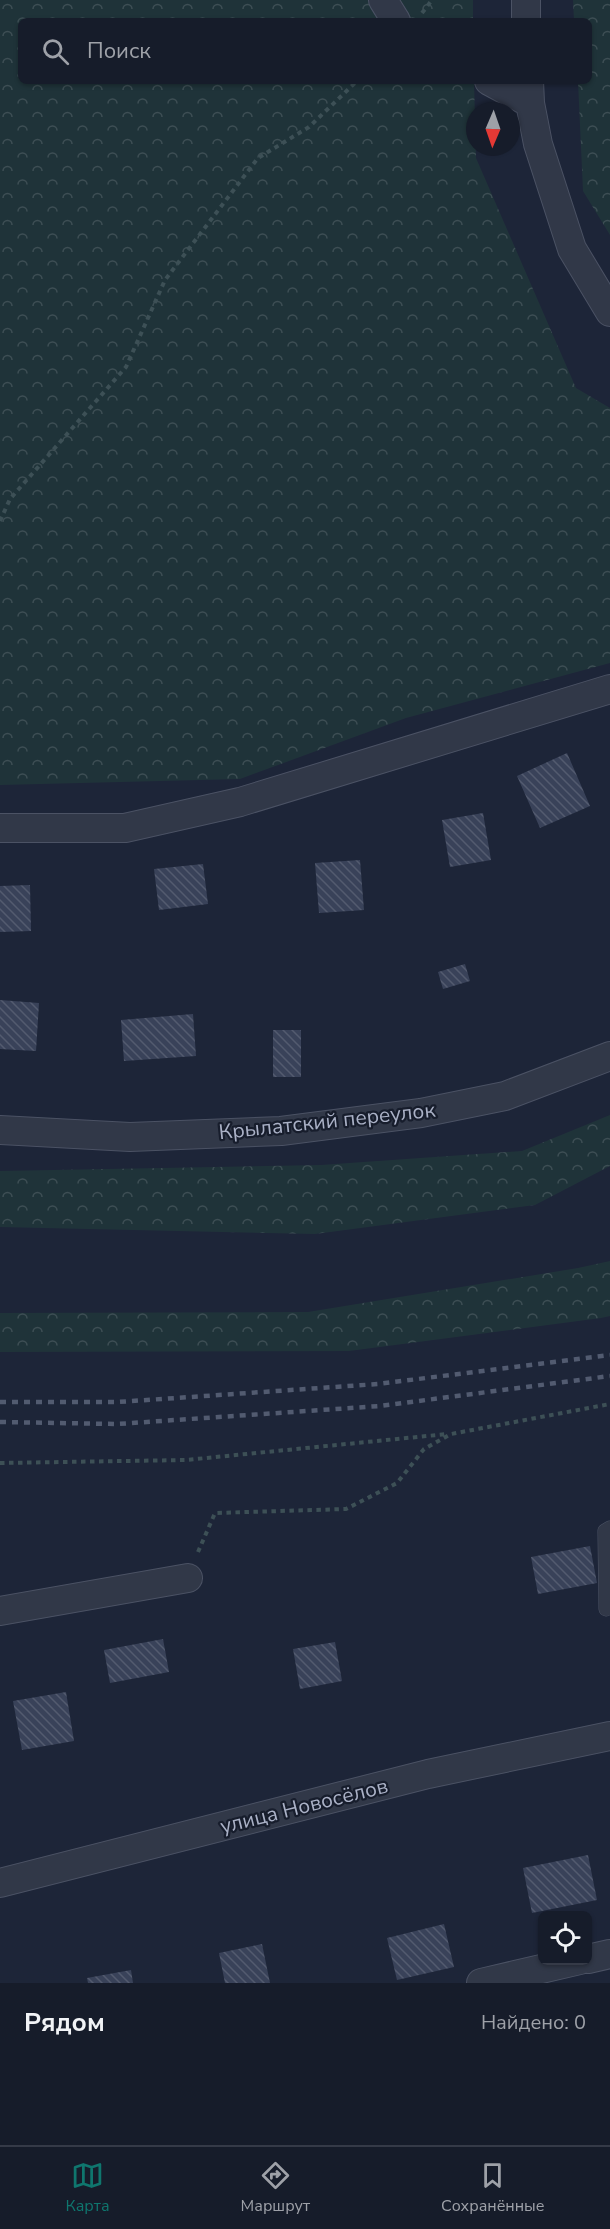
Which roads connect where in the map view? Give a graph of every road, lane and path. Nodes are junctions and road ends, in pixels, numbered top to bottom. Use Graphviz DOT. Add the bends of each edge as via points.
graph roads {
  1 [pos="383,0"];
  2 [pos="526,0"];
  3 [pos="394,18"];
  4 [pos="526,18"];
  5 [pos="354,84"];
  6 [pos="500,84"];
  7 [pos="530,92"];
  8 [pos="610,312"];
  9 [pos="0,521"];
  10 [pos="610,689"];
  11 [pos="0,828"];
  12 [pos="610,1056"];
  13 [pos="0,1130"];
  14 [pos="610,1404"];
  15 [pos="451,1434"];
  16 [pos="0,1463"];
  17 [pos="610,1528"];
  18 [pos="188,1578"];
  19 [pos="606,1610"];
  20 [pos="0,1611"];
  21 [pos="610,1736"];
  22 [pos="0,1883"];
  23 [pos="610,1954"];
  24 [pos="592,1958"];
  25 [pos="558,1965"];
  26 [pos="481,1983"];
  1 -- 3 [label="street"];
  2 -- 4 [label="street"];
  5 -- 9 [label="path" via="309,127 258,158 165,280 126,367 10,499"];
  6 -- 7 [label="street"];
  7 -- 8 [label="street" via="538,144 572,249"];
  10 -- 11 [label="street" via="240,802 148,823 126,828"];
  12 -- 13 [label="street, Крылатский переулок" via="505,1096 422,1113 281,1131 130,1137"];
  14 -- 15 [label="path"];
  15 -- 16 [label="path" via="186,1460"];
  15 -- 18 [label="path" via="424,1449 397,1483 346,1509 215,1513"];
  17 -- 19 [label="lane" via="605,1531"];
  18 -- 20 [label="street"];
  21 -- 22 [label="street, улица Новосёлов" via="428,1774"];
  23 -- 24 [label="street"];
  25 -- 26 [label="street"];
}
